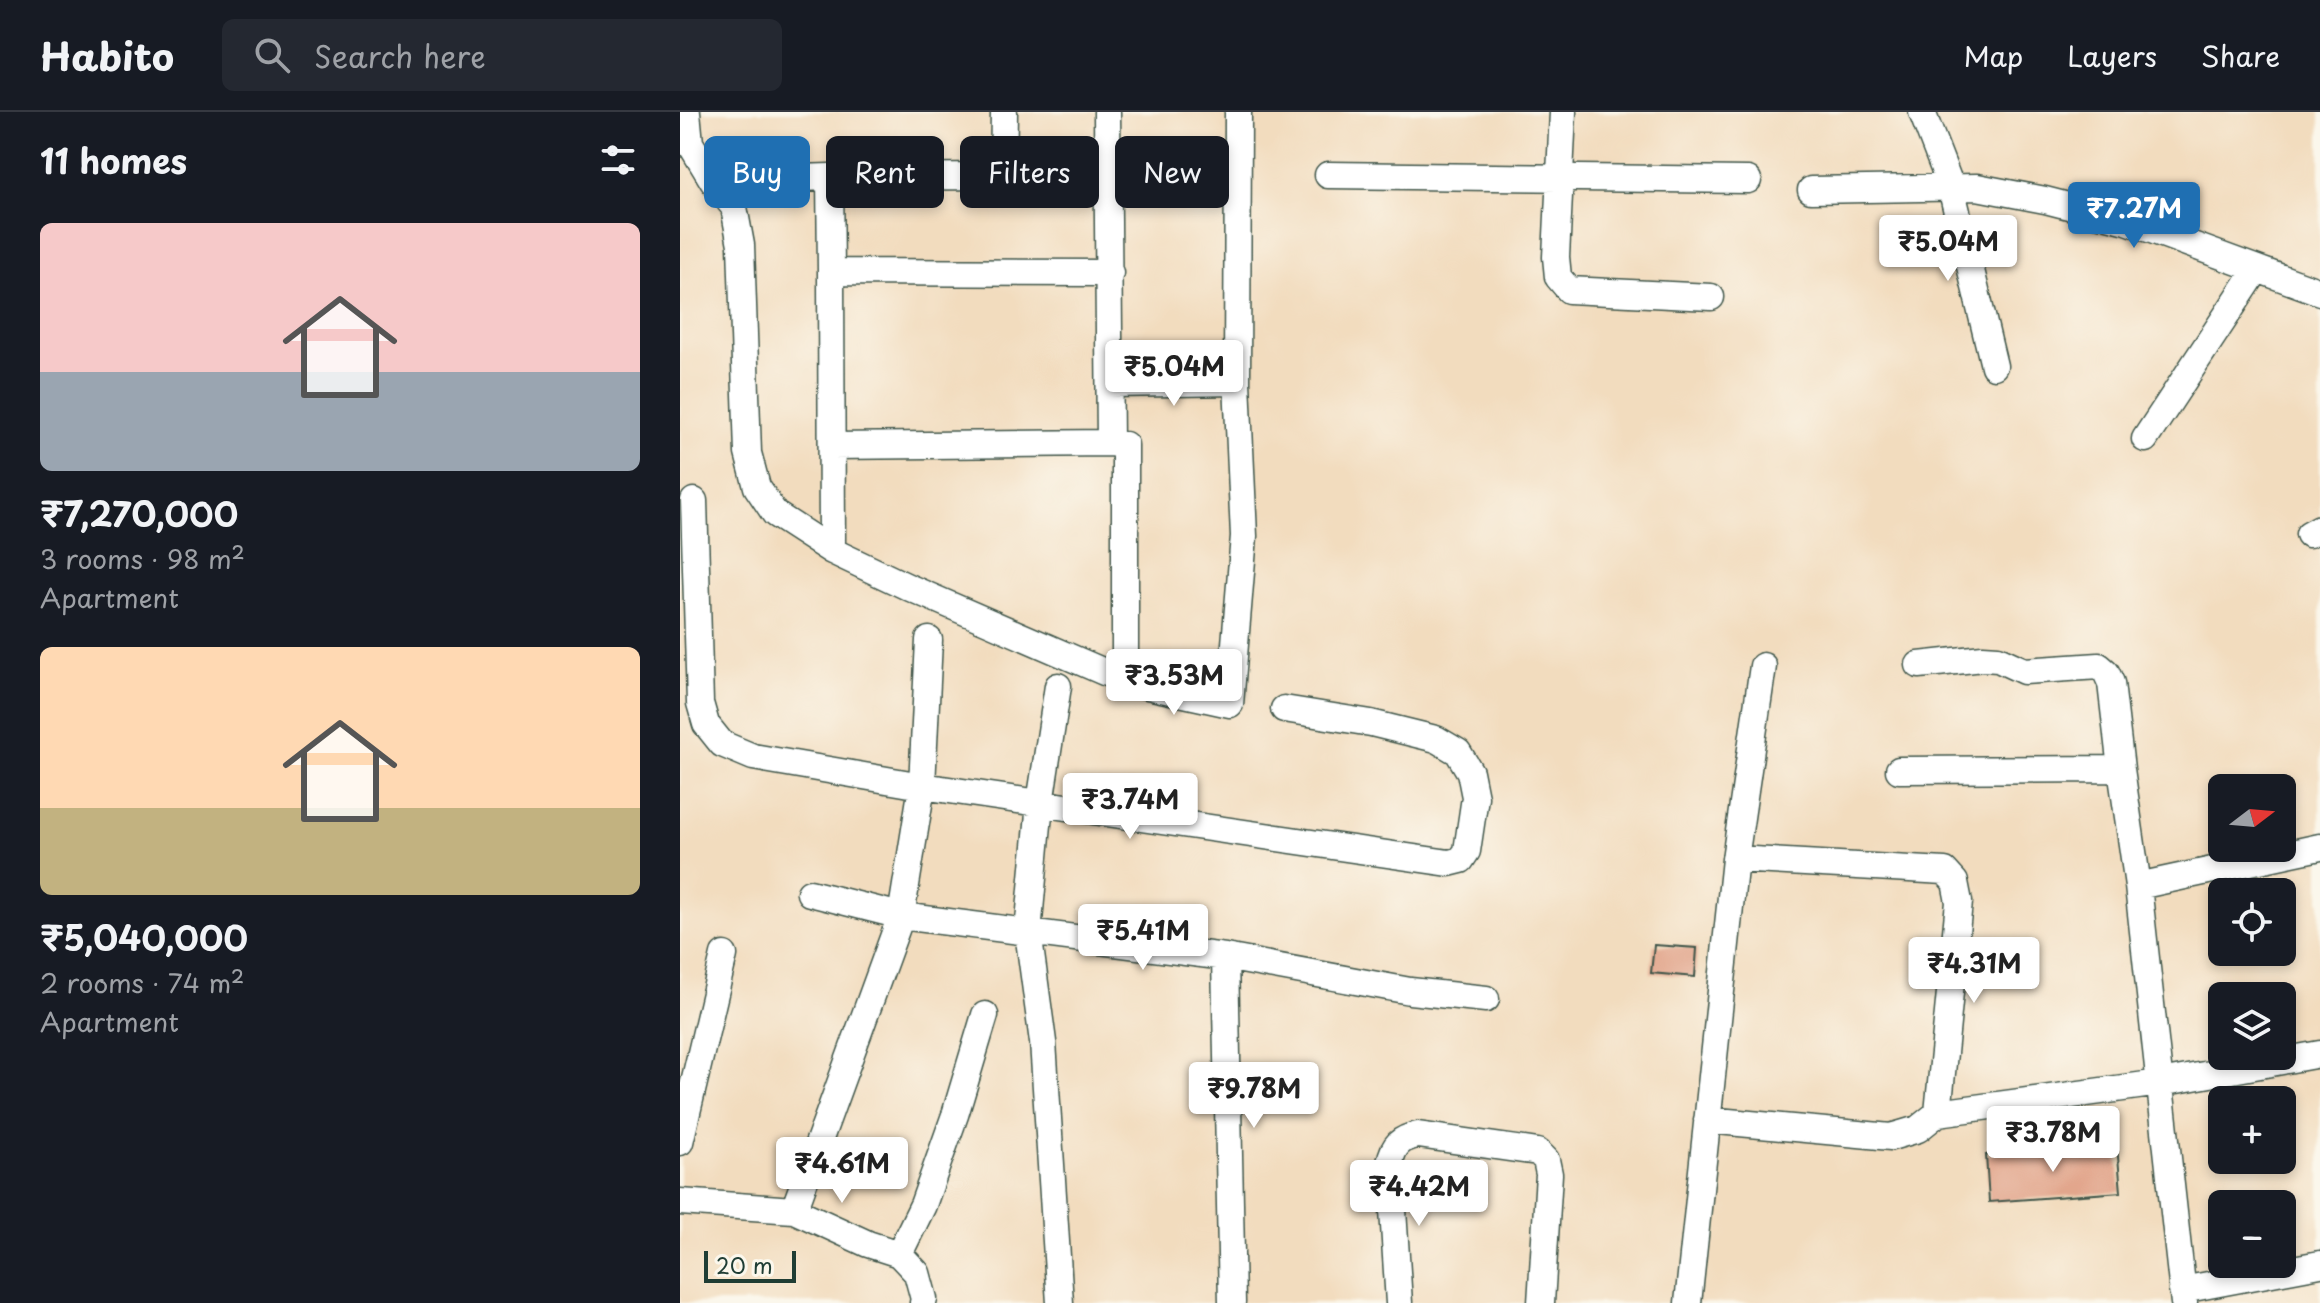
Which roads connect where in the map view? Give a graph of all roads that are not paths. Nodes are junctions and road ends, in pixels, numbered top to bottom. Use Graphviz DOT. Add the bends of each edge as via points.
graph roads {
  1 [pos="687,112"];
  2 [pos="1004,112"];
  3 [pos="1107,112"];
  4 [pos="1238,112"];
  5 [pos="1563,112"];
  6 [pos="1922,112"];
  7 [pos="704,166"];
  8 [pos="1328,175"];
  9 [pos="944,176"];
  10 [pos="1561,176"];
  11 [pos="1748,180"];
  12 [pos="1951,187"];
  13 [pos="1811,190"];
  14 [pos="734,208"];
  15 [pos="830,208"];
  16 [pos="2257,269"];
  17 [pos="831,272"];
  18 [pos="1110,273"];
  19 [pos="2320,292"];
  20 [pos="1711,297"];
  21 [pos="1994,366"];
  22 [pos="1237,382"];
  23 [pos="1110,384"];
  24 [pos="2145,439"];
  25 [pos="1110,443"];
  26 [pos="832,446"];
  27 [pos="694,501"];
  28 [pos="832,551"];
  29 [pos="929,640"];
  30 [pos="1919,665"];
  31 [pos="1763,666"];
  32 [pos="1125,681"];
  33 [pos="1058,686"];
  34 [pos="1284,709"];
  35 [pos="2121,769"];
  36 [pos="1899,770"];
  37 [pos="922,786"];
  38 [pos="1040,803"];
  39 [pos="2320,847"];
  40 [pos="1735,859"];
  41 [pos="2138,886"];
  42 [pos="810,893"];
  43 [pos="901,916"];
  44 [pos="1028,932"];
  45 [pos="724,955"];
  46 [pos="1225,957"];
  47 [pos="1486,999"];
  48 [pos="985,1015"];
  49 [pos="2320,1054"];
  50 [pos="2160,1083"];
  51 [pos="1938,1113"];
  52 [pos="1707,1120"];
  53 [pos="680,1142"];
  54 [pos="680,1202"];
  55 [pos="794,1210"];
  56 [pos="899,1254"];
  57 [pos="2320,1264"];
  58 [pos="2183,1297"];
  59 [pos="923,1303"];
  60 [pos="1060,1303"];
  61 [pos="1232,1303"];
  62 [pos="1399,1303"];
  63 [pos="1541,1303"];
  64 [pos="1688,1303"];
  1 -- 7 [label="street" via="690,143"];
  2 -- 9 [label="street" via="1003,176"];
  3 -- 18 [label="street"];
  4 -- 22 [label="street"];
  5 -- 10 [label="street"];
  6 -- 12 [label="street"];
  8 -- 10 [label="street"];
  10 -- 11 [label="street"];
  10 -- 20 [label="street" via="1556,257 1558,277 1569,290"];
  12 -- 13 [label="street"];
  12 -- 16 [label="street" via="2045,200 2127,221"];
  12 -- 21 [label="street"];
  14 -- 28 [label="street" via="741,245 748,453 757,487 775,514"];
  15 -- 17 [label="street"];
  16 -- 19 [label="street"];
  16 -- 24 [label="street"];
  17 -- 18 [label="street"];
  17 -- 26 [label="street"];
  18 -- 23 [label="street"];
  22 -- 23 [label="street"];
  22 -- 32 [label="street" via="1244,536 1230,704"];
  23 -- 25 [label="street"];
  25 -- 26 [label="street"];
  25 -- 32 [label="street" via="1125,445"];
  26 -- 28 [label="street"];
  27 -- 37 [label="street" via="700,703 706,724 722,744 753,757"];
  28 -- 32 [label="street"];
  29 -- 37 [label="street"];
  30 -- 35 [label="street" via="1983,658 2024,671 2099,666 2111,683"];
  31 -- 40 [label="street"];
  33 -- 38 [label="street"];
  34 -- 38 [label="street" via="1436,739 1458,752 1470,772 1475,797 1461,860 1449,863"];
  35 -- 36 [label="street"];
  35 -- 41 [label="street"];
  37 -- 38 [label="street"];
  37 -- 43 [label="street"];
  38 -- 44 [label="street"];
  39 -- 41 [label="street"];
  40 -- 51 [label="street" via="1945,871 1955,882 1959,902"];
  40 -- 52 [label="street"];
  41 -- 50 [label="street"];
  42 -- 43 [label="street"];
  43 -- 44 [label="street"];
  43 -- 55 [label="street"];
  44 -- 46 [label="street"];
  44 -- 60 [label="street" via="1043,1042"];
  45 -- 53 [label="street"];
  46 -- 47 [label="street" via="1410,991"];
  46 -- 61 [label="street"];
  48 -- 56 [label="street" via="923,1205"];
  49 -- 50 [label="street"];
  50 -- 51 [label="street"];
  50 -- 58 [label="street"];
  51 -- 52 [label="street" via="1918,1129 1891,1137"];
  52 -- 64 [label="street"];
  54 -- 55 [label="street"];
  55 -- 56 [label="street"];
  56 -- 59 [label="street" via="917,1273"];
  57 -- 58 [label="street"];
  62 -- 63 [label="street" via="1390,1163 1392,1151 1406,1137 1418,1135 1538,1152 1546,1160 1549,1189"];
}
